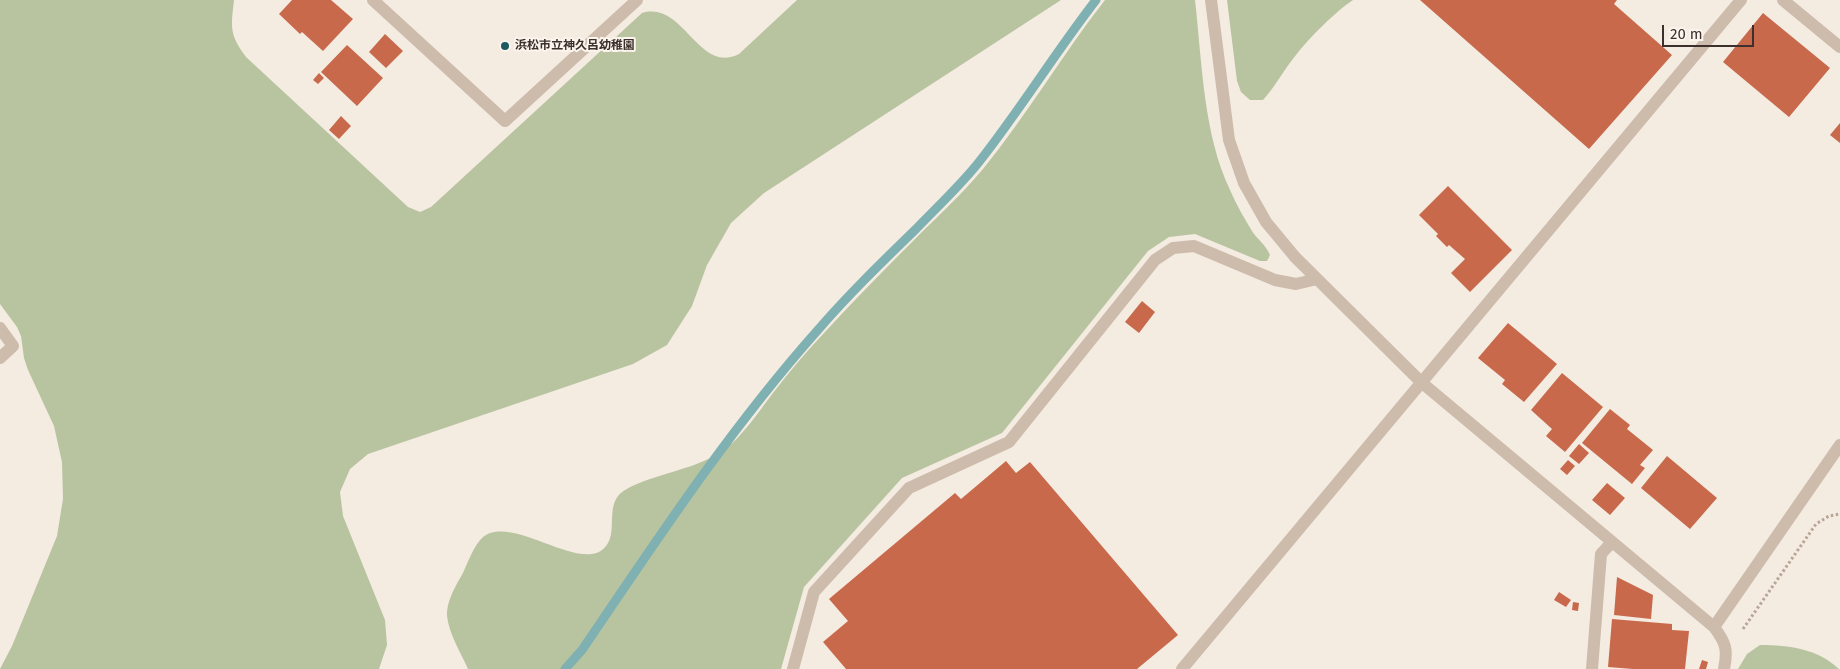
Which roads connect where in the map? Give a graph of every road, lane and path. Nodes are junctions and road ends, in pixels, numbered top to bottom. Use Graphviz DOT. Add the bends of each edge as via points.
graph roads {
  1 [pos="373,0"];
  2 [pos="637,0"];
  3 [pos="1211,0"];
  4 [pos="1741,0"];
  5 [pos="1783,0"];
  6 [pos="1840,47"];
  7 [pos="1317,279"];
  8 [pos="0,328"];
  9 [pos="0,358"];
  10 [pos="1421,382"];
  11 [pos="1840,445"];
  12 [pos="1840,514"];
  13 [pos="1612,542"];
  14 [pos="1714,627"];
  15 [pos="1727,652"];
  16 [pos="793,669"];
  17 [pos="1182,669"];
  18 [pos="1592,669"];
  19 [pos="1724,669"];
  1 -- 2 [label="street" via="505,121"];
  3 -- 7 [label="street" via="1229,140 1244,183 1266,222"];
  4 -- 10 [label="street"];
  5 -- 6 [label="street"];
  7 -- 10 [label="street"];
  7 -- 16 [label="street" via="1296,284 1275,280 1194,246 1173,248 1155,260 1009,442 909,488 814,592"];
  8 -- 9 [label="street" via="13,346"];
  10 -- 13 [label="street"];
  10 -- 17 [label="street"];
  11 -- 14 [label="street"];
  12 -- 15 [label="path" via="1816,524"];
  13 -- 14 [label="street"];
  13 -- 18 [label="street" via="1601,554"];
  14 -- 15 [label="street"];
  15 -- 19 [label="street"];
}
